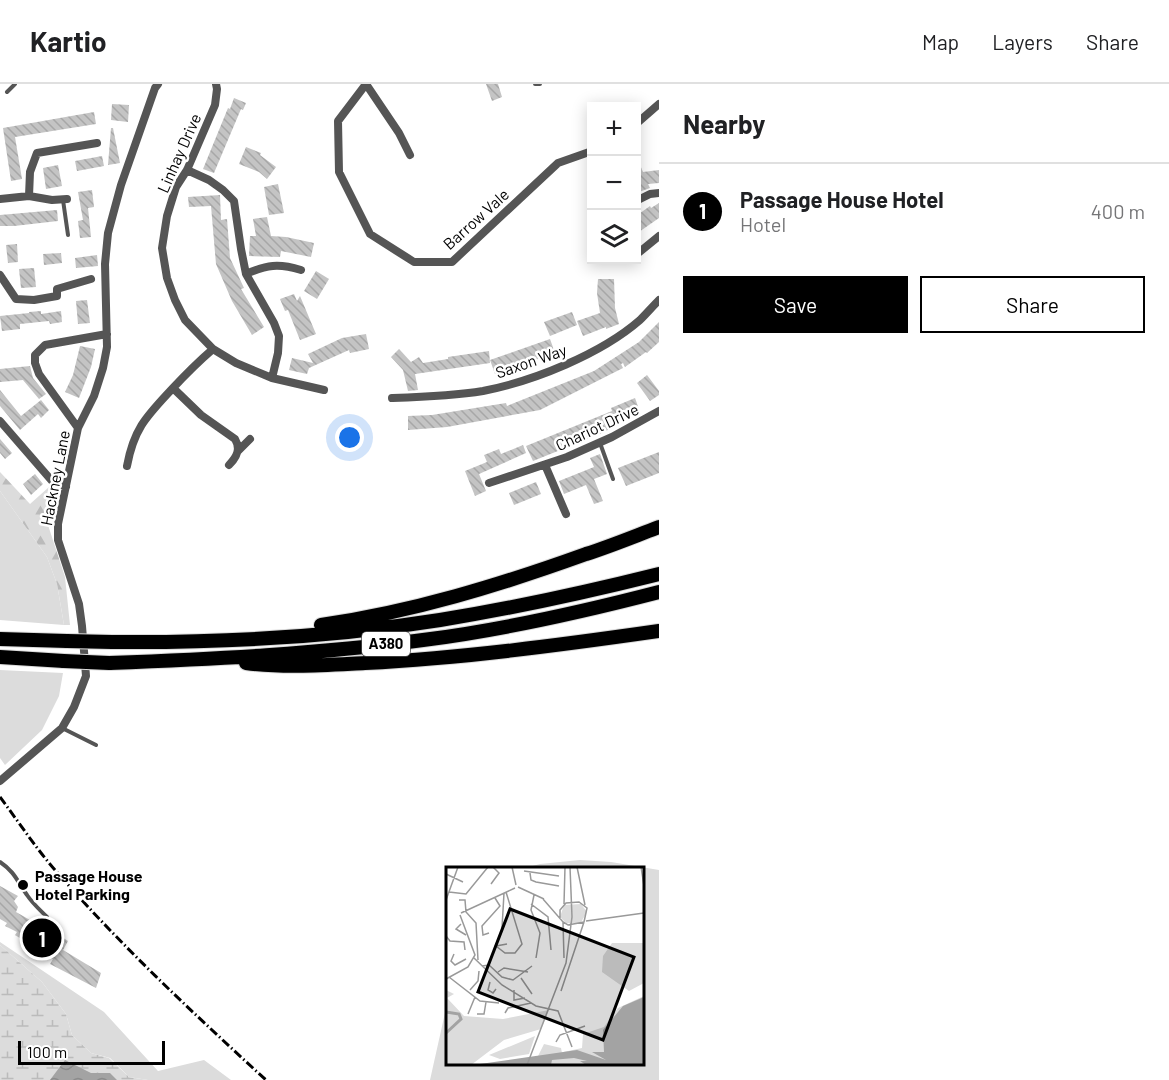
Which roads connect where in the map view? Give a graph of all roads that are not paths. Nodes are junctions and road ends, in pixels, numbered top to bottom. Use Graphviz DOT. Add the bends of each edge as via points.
graph roads {
  1 [pos="15,84"];
  2 [pos="158,84"];
  3 [pos="216,84"];
  4 [pos="7,92"];
  5 [pos="659,104"];
  6 [pos="641,120"];
  7 [pos="96,143"];
  8 [pos="587,152"];
  9 [pos="410,155"];
  10 [pos="187,170"];
  11 [pos="659,193"];
  12 [pos="30,196"];
  13 [pos="0,199"];
  14 [pos="641,199"];
  15 [pos="65,200"];
  16 [pos="68,235"];
  17 [pos="659,236"];
  18 [pos="641,251"];
  19 [pos="301,270"];
  20 [pos="246,274"];
  21 [pos="0,275"];
  22 [pos="91,279"];
  23 [pos="659,300"];
  24 [pos="107,334"];
  25 [pos="213,349"];
  26 [pos="272,378"];
  27 [pos="173,388"];
  28 [pos="324,390"];
  29 [pos="392,398"];
  30 [pos="659,411"];
  31 [pos="0,422"];
  32 [pos="78,428"];
  33 [pos="250,439"];
  34 [pos="600,442"];
  35 [pos="238,451"];
  36 [pos="229,465"];
  37 [pos="545,465"];
  38 [pos="127,466"];
  39 [pos="613,479"];
  40 [pos="489,483"];
  41 [pos="66,487"];
  42 [pos="566,514"];
  43 [pos="659,527"];
  44 [pos="659,574"];
  45 [pos="659,592"];
  46 [pos="659,631"];
  47 [pos="0,639"];
  48 [pos="258,639"];
  49 [pos="0,657"];
  50 [pos="214,659"];
  51 [pos="62,728"];
  52 [pos="96,745"];
  53 [pos="1,780"];
  54 [pos="0,862"];
  55 [pos="47,917"];
  1 -- 4 [label="lane"];
  2 -- 24 [label="street, Hackney Lane" via="120,185 108,233"];
  3 -- 10 [label="street, Linhay Drive" via="215,105"];
  5 -- 6 [label="street"];
  7 -- 12 [label="street" via="37,153 30,172"];
  8 -- 9 [label="street, Barrow Vale" via="558,163 452,262 414,262 370,234 339,172 338,121 366,84"];
  10 -- 20 [label="street" via="209,180 234,201"];
  10 -- 25 [label="street, Linhay Drive" via="167,216 162,248 174,300 185,320"];
  11 -- 14 [label="street"];
  12 -- 13 [label="street"];
  12 -- 15 [label="street"];
  15 -- 16 [label="lane"];
  17 -- 18 [label="street"];
  19 -- 20 [label="street" via="279,265"];
  20 -- 26 [label="street" via="279,336"];
  21 -- 22 [label="street" via="16,299 34,300 57,296 57,289"];
  23 -- 29 [label="street, Saxon Way" via="620,335 578,359 538,375 484,390"];
  24 -- 32 [label="street, Hackney Lane" via="104,368"];
  24 -- 32 [label="street" via="45,345 35,355 39,374"];
  25 -- 26 [label="street, Linhay Drive"];
  25 -- 27 [label="street"];
  26 -- 28 [label="street, Linhay Drive"];
  27 -- 35 [label="street" via="201,415 235,439"];
  27 -- 38 [label="street" via="140,427"];
  30 -- 34 [label="street, Chariot Drive"];
  31 -- 41 [label="street" via="52,481"];
  32 -- 41 [label="street, Hackney Lane"];
  33 -- 35 [label="street"];
  34 -- 37 [label="street, Chariot Drive"];
  34 -- 39 [label="lane"];
  35 -- 36 [label="street"];
  37 -- 40 [label="street, Chariot Drive"];
  37 -- 42 [label="street, Chariot Drive"];
  41 -- 51 [label="street, Hackney Lane" via="58,540 79,604 86,676"];
  43 -- 48 [label="highway, A380" via="454,597"];
  44 -- 48 [label="highway, A380" via="438,620"];
  45 -- 50 [label="highway, A380" via="424,640"];
  46 -- 50 [label="highway, A380" via="400,661 267,665"];
  47 -- 48 [label="highway, A380, bridge"];
  49 -- 50 [label="highway, A380, bridge" via="109,663"];
  51 -- 52 [label="lane"];
  51 -- 53 [label="street, Hackney Lane"];
  54 -- 55 [label="lane" via="11,869"];
}
